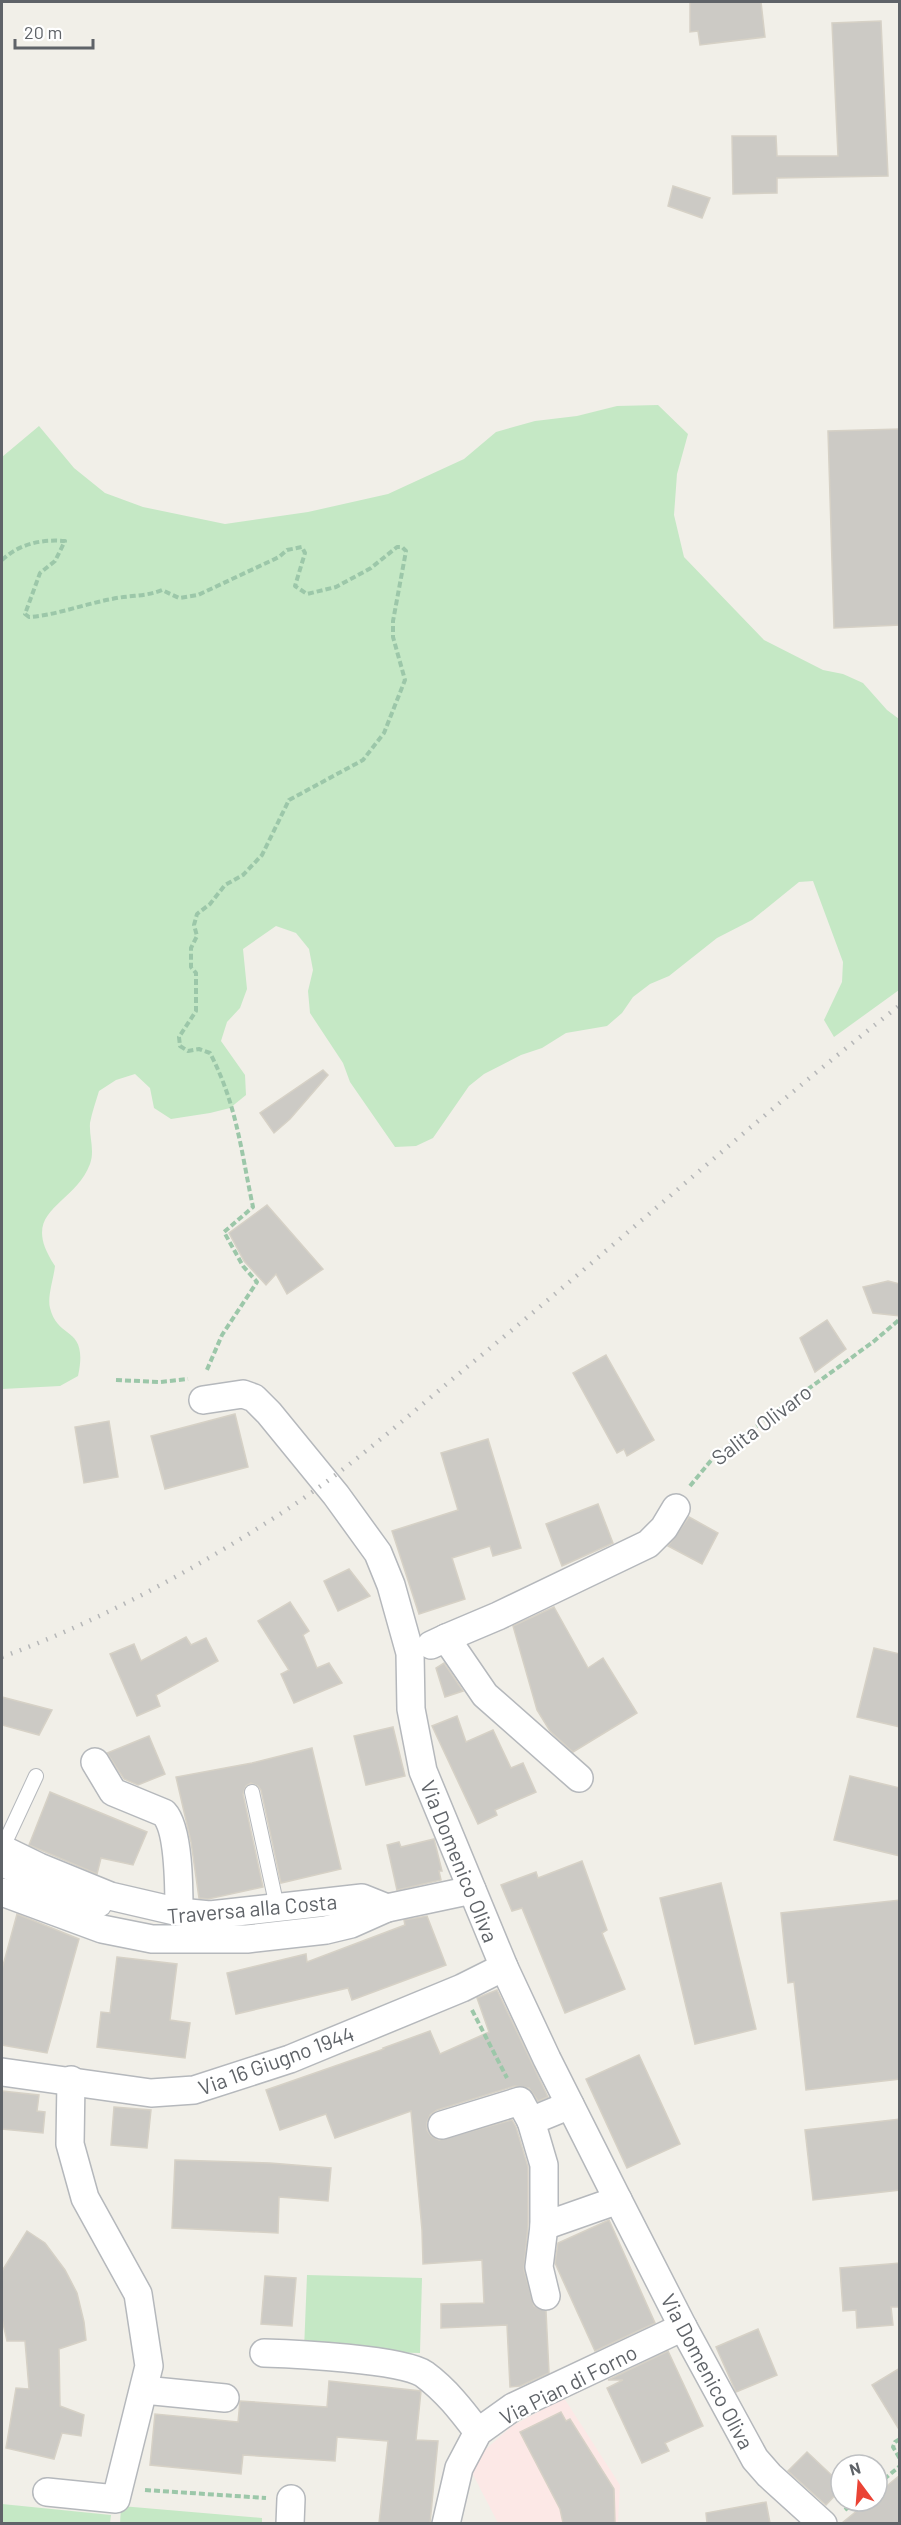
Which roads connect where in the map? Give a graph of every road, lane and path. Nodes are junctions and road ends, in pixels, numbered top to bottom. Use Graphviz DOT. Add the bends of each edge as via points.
graph roads {
  1 [pos="2,560"];
  2 [pos="900,1319"];
  3 [pos="116,1380"];
  4 [pos="201,1386"];
  5 [pos="676,1508"];
  6 [pos="446,1638"];
  7 [pos="410,1653"];
  8 [pos="95,1762"];
  9 [pos="36,1776"];
  10 [pos="579,1778"];
  11 [pos="252,1792"];
  12 [pos="2,1849"];
  13 [pos="2,1866"];
  14 [pos="472,1890"];
  15 [pos="2,1892"];
  16 [pos="277,1907"];
  17 [pos="387,1908"];
  18 [pos="178,1912"];
  19 [pos="504,1967"];
  20 [pos="462,1988"];
  21 [pos="2,2072"];
  22 [pos="70,2080"];
  23 [pos="570,2104"];
  24 [pos="525,2111"];
  25 [pos="442,2125"];
  26 [pos="618,2200"];
  27 [pos="544,2226"];
  28 [pos="546,2296"];
  29 [pos="683,2327"];
  30 [pos="264,2353"];
  31 [pos="144,2390"];
  32 [pos="225,2398"];
  33 [pos="478,2432"];
  34 [pos="900,2439"];
  35 [pos="900,2459"];
  36 [pos="119,2489"];
  37 [pos="47,2492"];
  38 [pos="290,2511"];
  39 [pos="446,2523"];
  40 [pos="823,2523"];
  1 -- 4 [label="path" via="25,545 65,541 55,561 40,573 25,614 29,617 162,590 179,598 198,596 288,550 303,547 306,553 295,586 307,594 336,586 371,568 397,547 406,551 393,621 393,637 405,680 384,733 363,760 289,800 262,855 225,885 197,914 194,925 197,936 191,948 191,967 196,973 196,1011 179,1037 180,1046 188,1051 210,1053 235,1112 253,1207 224,1232 243,1266 258,1282 222,1335"];
  2 -- 5 [label="path, Salita Olivaro" via="713,1458"];
  3 -- 4 [label="path"];
  4 -- 7 [label="street, Via Domenico Oliva" via="254,1398 336,1495 378,1553"];
  5 -- 6 [label="street" via="648,1544"];
  6 -- 7 [label="street"];
  6 -- 10 [label="street" via="485,1695"];
  7 -- 14 [label="street, Via Domenico Oliva" via="411,1709 423,1772"];
  8 -- 18 [label="street" via="113,1792 164,1813 170,1820 178,1870"];
  9 -- 12 [label="lane"];
  11 -- 16 [label="lane"];
  12 -- 18 [label="street" via="110,1896"];
  13 -- 18 [label="street, Traversa alla Costa" via="105,1908 158,1917 171,1917"];
  14 -- 17 [label="street"];
  14 -- 19 [label="street, Via Domenico Oliva"];
  15 -- 17 [label="street" via="102,1929 152,1939 248,1939 326,1930"];
  16 -- 17 [label="street, Traversa alla Costa" via="362,1898"];
  16 -- 18 [label="street, Traversa alla Costa" via="210,1915"];
  19 -- 20 [label="street, Via 16 Giugno 1944"];
  19 -- 23 [label="street, Via Domenico Oliva"];
  20 -- 22 [label="street, Via 16 Giugno 1944" via="290,2059 194,2091 151,2093"];
  20 -- 24 [label="path"];
  21 -- 22 [label="street, Via 16 Giugno 1944"];
  22 -- 31 [label="street" via="70,2144 84,2198 138,2294 149,2366"];
  23 -- 24 [label="street"];
  23 -- 26 [label="street, Via Domenico Oliva"];
  24 -- 25 [label="street"];
  24 -- 27 [label="street" via="544,2165"];
  26 -- 27 [label="street"];
  26 -- 29 [label="street, Via Domenico Oliva"];
  27 -- 28 [label="street" via="539,2267"];
  29 -- 33 [label="street, Via Pian di Forno" via="513,2407"];
  29 -- 40 [label="street, Via Domenico Oliva" via="755,2459"];
  30 -- 33 [label="street" via="381,2362 422,2373 457,2404"];
  31 -- 32 [label="street"];
  31 -- 36 [label="street"];
  33 -- 39 [label="street, Via Pian di Forno" via="459,2468"];
  34 -- 35 [label="path" via="893,2447"];
  36 -- 37 [label="street" via="117,2499"];
  36 -- 38 [label="path"];
}
